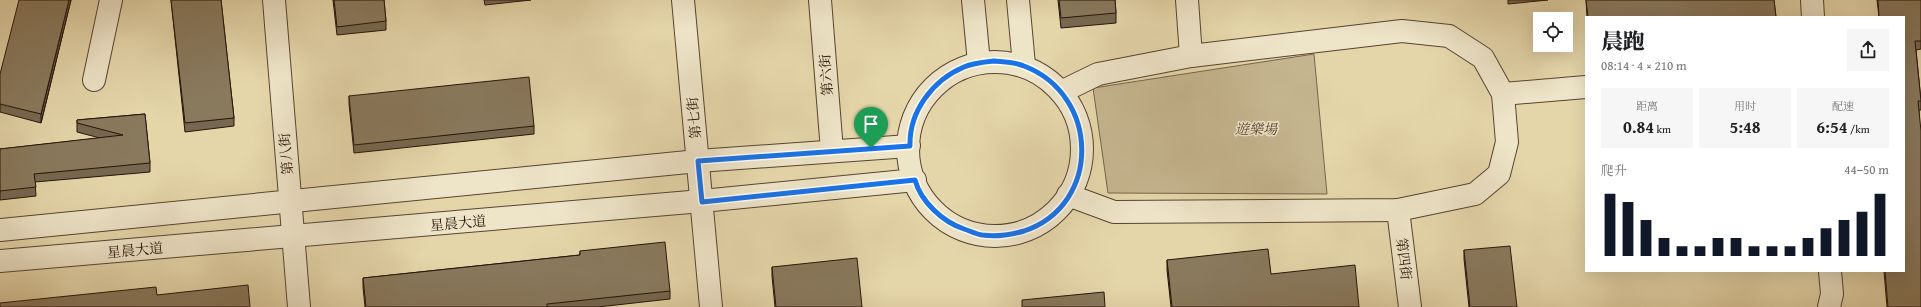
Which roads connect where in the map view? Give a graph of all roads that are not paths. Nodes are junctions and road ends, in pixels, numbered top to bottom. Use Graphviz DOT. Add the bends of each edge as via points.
graph roads {
  1 [pos="111,0"];
  2 [pos="274,0"];
  3 [pos="683,0"];
  4 [pos="820,0"];
  5 [pos="973,0"];
  6 [pos="1018,0"];
  7 [pos="1187,0"];
  8 [pos="1812,0"];
  9 [pos="1813,16"];
  10 [pos="1191,56"];
  11 [pos="979,63"];
  12 [pos="1024,65"];
  13 [pos="94,80"];
  14 [pos="1585,87"];
  15 [pos="1061,92"];
  16 [pos="1503,94"];
  17 [pos="910,146"];
  18 [pos="832,151"];
  19 [pos="698,161"];
  20 [pos="915,180"];
  21 [pos="1068,196"];
  22 [pos="702,202"];
  23 [pos="1398,210"];
  24 [pos="0,230"];
  25 [pos="293,237"];
  26 [pos="0,261"];
  27 [pos="1830,272"];
  28 [pos="299,307"];
  29 [pos="711,307"];
  30 [pos="1410,307"];
  31 [pos="1829,307"];
  1 -- 13 [label="street"];
  2 -- 25 [label="street, 第八街"];
  3 -- 19 [label="street, 第七街"];
  4 -- 18 [label="street, 第六街"];
  5 -- 11 [label="street"];
  6 -- 12 [label="street"];
  7 -- 10 [label="street"];
  8 -- 9 [label="street"];
  10 -- 15 [label="street" via="1098,74"];
  10 -- 16 [label="street" via="1402,31 1449,36 1482,58"];
  11 -- 12 [label="street" via="994,61"];
  11 -- 17 [label="street" via="964,66 939,81 920,104 909,133"];
  12 -- 15 [label="street" via="1050,80"];
  14 -- 16 [label="street"];
  15 -- 21 [label="street" via="1070,102 1081,130 1082,160 1074,187"];
  16 -- 23 [label="street" via="1507,142 1499,174 1475,194"];
  17 -- 18 [label="street"];
  17 -- 20 [label="street" via="909,161"];
  18 -- 19 [label="street"];
  19 -- 22 [label="street, 第七街"];
  19 -- 24 [label="street"];
  20 -- 21 [label="street" via="933,210 956,226 982,235 1010,235 1036,227 1058,210"];
  20 -- 22 [label="street, 星晨大道"];
  21 -- 23 [label="street" via="1114,212"];
  22 -- 25 [label="street, 星晨大道"];
  22 -- 29 [label="street, 第七街"];
  23 -- 30 [label="street, 第四街"];
  25 -- 26 [label="street, 星晨大道"];
  25 -- 28 [label="street, 第八街"];
  27 -- 31 [label="street" via="1832,294"];
}
